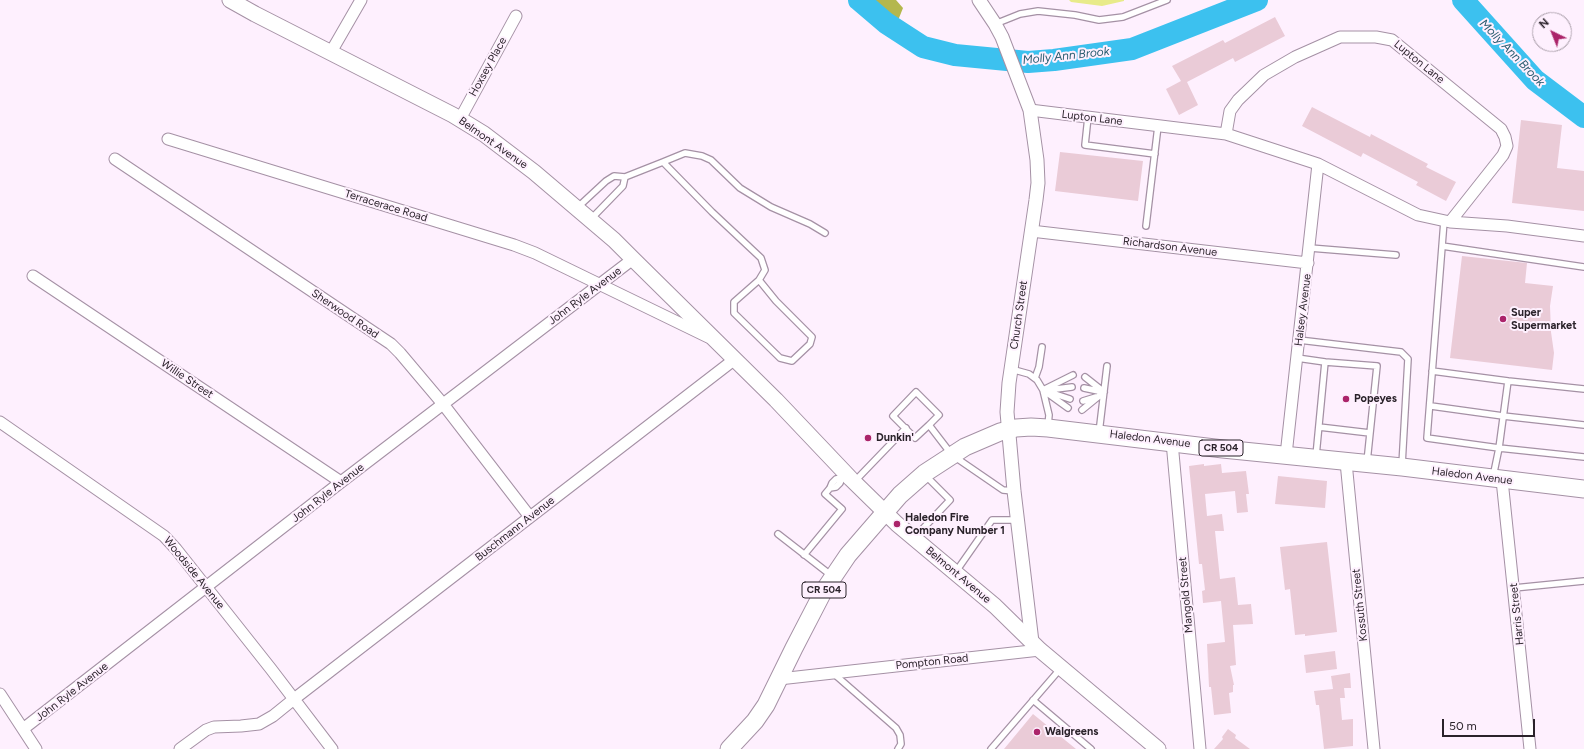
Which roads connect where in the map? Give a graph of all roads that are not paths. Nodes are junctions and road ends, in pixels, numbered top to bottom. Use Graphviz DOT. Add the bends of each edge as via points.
graph roads {
  1 [pos="230,0"];
  2 [pos="361,0"];
  3 [pos="979,0"];
  4 [pos="1167,0"];
  5 [pos="516,16"];
  6 [pos="996,24"];
  7 [pos="330,52"];
  8 [pos="1030,110"];
  9 [pos="1088,117"];
  10 [pos="460,119"];
  11 [pos="1158,126"];
  12 [pos="1226,134"];
  13 [pos="168,139"];
  14 [pos="1155,154"];
  15 [pos="115,159"];
  16 [pos="663,162"];
  17 [pos="1318,164"];
  18 [pos="625,177"];
  19 [pos="577,208"];
  20 [pos="590,220"];
  21 [pos="1447,222"];
  22 [pos="1146,226"];
  23 [pos="1031,230"];
  24 [pos="825,233"];
  25 [pos="1584,236"];
  26 [pos="1442,246"];
  27 [pos="1310,248"];
  28 [pos="1396,255"];
  29 [pos="633,259"];
  30 [pos="1308,263"];
  31 [pos="1584,267"];
  32 [pos="33,276"];
  33 [pos="759,280"];
  34 [pos="599,285"];
  35 [pos="716,340"];
  36 [pos="1299,340"];
  37 [pos="1042,347"];
  38 [pos="1297,358"];
  39 [pos="735,359"];
  40 [pos="1325,362"];
  41 [pos="1107,366"];
  42 [pos="1011,369"];
  43 [pos="1432,371"];
  44 [pos="1073,375"];
  45 [pos="1085,377"];
  46 [pos="1035,378"];
  47 [pos="1508,381"];
  48 [pos="1072,387"];
  49 [pos="1084,388"];
  50 [pos="1584,389"];
  51 [pos="1043,390"];
  52 [pos="1104,392"];
  53 [pos="1070,399"];
  54 [pos="1083,401"];
  55 [pos="443,404"];
  56 [pos="1430,406"];
  57 [pos="1068,408"];
  58 [pos="1082,410"];
  59 [pos="1503,416"];
  60 [pos="0,422"];
  61 [pos="929,425"];
  62 [pos="1584,425"];
  63 [pos="1319,427"];
  64 [pos="906,428"];
  65 [pos="1048,428"];
  66 [pos="1008,430"];
  67 [pos="1099,433"];
  68 [pos="1370,433"];
  69 [pos="1172,442"];
  70 [pos="1499,448"];
  71 [pos="952,455"];
  72 [pos="1286,455"];
  73 [pos="1584,457"];
  74 [pos="1316,459"];
  75 [pos="1346,462"];
  76 [pos="1367,464"];
  77 [pos="1402,467"];
  78 [pos="924,474"];
  79 [pos="847,478"];
  80 [pos="1498,479"];
  81 [pos="341,482"];
  82 [pos="1584,489"];
  83 [pos="1014,491"];
  84 [pos="885,512"];
  85 [pos="530,517"];
  86 [pos="1017,520"];
  87 [pos="778,534"];
  88 [pos="914,538"];
  89 [pos="804,555"];
  90 [pos="955,573"];
  91 [pos="833,576"];
  92 [pos="1584,581"];
  93 [pos="206,587"];
  94 [pos="1514,588"];
  95 [pos="1036,646"];
  96 [pos="1061,668"];
  97 [pos="828,673"];
  98 [pos="779,679"];
  99 [pos="0,694"];
  100 [pos="294,699"];
  101 [pos="1033,700"];
  102 [pos="23,729"];
  103 [pos="36,749"];
  104 [pos="180,749"];
  105 [pos="332,749"];
  106 [pos="730,749"];
  107 [pos="898,749"];
  108 [pos="991,749"];
  109 [pos="1092,749"];
  110 [pos="1158,749"];
  111 [pos="1200,749"];
  112 [pos="1374,749"];
  113 [pos="1530,749"];
  1 -- 7 [label="main road, Belmont Avenue"];
  2 -- 7 [label="street"];
  3 -- 6 [label="street, Church Street"];
  4 -- 6 [label="lane" via="1123,17 1100,20 1038,11 1020,14"];
  5 -- 10 [label="street, Hoxsey Place"];
  6 -- 8 [label="street, Church Street"];
  7 -- 10 [label="main road, Belmont Avenue"];
  8 -- 9 [label="street, Lupton Lane"];
  8 -- 23 [label="street, Church Street" via="1038,183"];
  9 -- 11 [label="street, Lupton Lane"];
  9 -- 14 [label="lane" via="1085,145"];
  10 -- 19 [label="main road, Belmont Avenue" via="508,152"];
  11 -- 12 [label="street, Lupton Lane"];
  11 -- 14 [label="lane"];
  12 -- 17 [label="street, Lupton Lane"];
  12 -- 21 [label="street, Lupton Lane" via="1230,111 1238,100 1264,75 1295,57 1340,37 1376,36 1392,40 1501,129 1505,137 1507,146 1503,156"];
  13 -- 34 [label="street, Terracerace Road" via="514,245"];
  14 -- 22 [label="lane"];
  15 -- 55 [label="street, Sherwood Road" via="391,344"];
  16 -- 18 [label="lane"];
  16 -- 24 [label="lane" via="685,153 702,156 710,160 740,188 771,207"];
  16 -- 33 [label="lane" via="761,258 765,270"];
  17 -- 21 [label="street, Lupton Lane" via="1418,215"];
  17 -- 27 [label="street, Halsey Avenue"];
  18 -- 19 [label="lane" via="614,176 606,181"];
  18 -- 20 [label="lane" via="623,186"];
  19 -- 20 [label="main road, Belmont Avenue"];
  20 -- 29 [label="main road, Belmont Avenue"];
  21 -- 25 [label="street, Lupton Lane" via="1507,226"];
  21 -- 26 [label="lane"];
  23 -- 30 [label="street, Richardson Avenue"];
  23 -- 42 [label="street, Church Street"];
  26 -- 31 [label="lane"];
  26 -- 43 [label="lane"];
  27 -- 28 [label="lane"];
  27 -- 30 [label="street, Halsey Avenue"];
  29 -- 34 [label="street, John Ryle Avenue"];
  29 -- 35 [label="main road, Belmont Avenue"];
  30 -- 36 [label="street, Halsey Avenue"];
  32 -- 81 [label="street, Willie Street"];
  33 -- 33 [label="lane" via="812,337 810,344 792,362 780,358 734,313 734,302"];
  34 -- 35 [label="street, Belmont Avenue"];
  34 -- 55 [label="street, John Ryle Avenue"];
  35 -- 39 [label="main road, Belmont Avenue"];
  36 -- 38 [label="street, Halsey Avenue"];
  36 -- 77 [label="lane" via="1401,352 1408,359"];
  37 -- 46 [label="lane"];
  38 -- 40 [label="lane"];
  38 -- 72 [label="street, Halsey Avenue"];
  39 -- 79 [label="main road, Belmont Avenue"];
  39 -- 85 [label="street, Buschmann Avenue"];
  40 -- 63 [label="lane"];
  40 -- 68 [label="lane" via="1377,366"];
  41 -- 52 [label="lane"];
  42 -- 46 [label="lane"];
  42 -- 66 [label="street, Church Street"];
  43 -- 47 [label="lane"];
  43 -- 56 [label="lane"];
  44 -- 51 [label="lane"];
  45 -- 52 [label="lane"];
  46 -- 51 [label="lane"];
  47 -- 50 [label="lane"];
  47 -- 59 [label="lane"];
  48 -- 51 [label="lane"];
  49 -- 52 [label="lane"];
  51 -- 53 [label="lane"];
  51 -- 57 [label="lane"];
  51 -- 65 [label="lane" via="1049,415"];
  52 -- 54 [label="lane"];
  52 -- 58 [label="lane"];
  52 -- 67 [label="lane"];
  55 -- 81 [label="street, John Ryle Avenue"];
  55 -- 85 [label="street, Sherwood Road"];
  56 -- 59 [label="lane"];
  56 -- 70 [label="lane" via="1427,438"];
  59 -- 62 [label="lane"];
  59 -- 70 [label="lane"];
  60 -- 93 [label="street, Woodside Avenue" via="164,536"];
  61 -- 64 [label="lane" via="915,438"];
  61 -- 64 [label="lane" via="939,415 916,392 893,416"];
  61 -- 71 [label="lane"];
  63 -- 68 [label="lane"];
  63 -- 74 [label="lane"];
  64 -- 79 [label="lane"];
  65 -- 66 [label="main road, Haledon Avenue / CR 504"];
  65 -- 67 [label="main road, Haledon Avenue / CR 504"];
  66 -- 71 [label="main road, Haledon Avenue / CR 504" via="983,438"];
  66 -- 83 [label="street, Church Street"];
  67 -- 69 [label="main road, Haledon Avenue / CR 504"];
  68 -- 76 [label="lane"];
  69 -- 72 [label="main road, Haledon Avenue / CR 504"];
  69 -- 111 [label="street, Mangold Street"];
  70 -- 73 [label="lane"];
  70 -- 80 [label="lane"];
  71 -- 78 [label="main road, Haledon Avenue / CR 504"];
  71 -- 83 [label="lane" via="1003,490"];
  72 -- 74 [label="main road, Haledon Avenue / CR 504"];
  74 -- 75 [label="main road, Haledon Avenue / CR 504"];
  75 -- 76 [label="main road, Haledon Avenue / CR 504"];
  75 -- 112 [label="street, Kossuth Street"];
  76 -- 77 [label="main road, Haledon Avenue / CR 504"];
  77 -- 80 [label="main road, Haledon Avenue / CR 504"];
  78 -- 84 [label="main road, Haledon Avenue / CR 504"];
  78 -- 88 [label="lane" via="950,500"];
  79 -- 84 [label="main road, Belmont Avenue"];
  79 -- 89 [label="lane" via="836,479 825,494 842,509"];
  80 -- 82 [label="main road, Haledon Avenue / CR 504"];
  80 -- 94 [label="street, Harris Street"];
  81 -- 93 [label="street, John Ryle Avenue"];
  83 -- 86 [label="street, Church Street"];
  84 -- 88 [label="main road, Belmont Avenue"];
  84 -- 91 [label="main road, CR 504"];
  85 -- 100 [label="street, Buschmann Avenue"];
  86 -- 90 [label="lane" via="992,520"];
  86 -- 95 [label="street, Church Street"];
  87 -- 89 [label="lane"];
  88 -- 90 [label="main road, Belmont Avenue"];
  89 -- 91 [label="lane"];
  90 -- 95 [label="main road, Belmont Avenue"];
  91 -- 98 [label="main road, CR 504"];
  92 -- 94 [label="lane"];
  93 -- 100 [label="street, Woodside Avenue"];
  93 -- 102 [label="street, John Ryle Avenue"];
  94 -- 113 [label="street, Harris Street"];
  95 -- 96 [label="main road, Belmont Avenue"];
  95 -- 97 [label="street, Pompton Road"];
  96 -- 101 [label="lane"];
  96 -- 110 [label="main road, Belmont Avenue"];
  97 -- 98 [label="street, Pompton Road"];
  97 -- 107 [label="lane" via="896,728 901,744"];
  98 -- 106 [label="main road, CR 504" via="755,721"];
  99 -- 102 [label="street"];
  100 -- 104 [label="street, Buschmann Avenue" via="259,724 214,727"];
  100 -- 105 [label="street, Woodside Avenue"];
  101 -- 108 [label="lane"];
  101 -- 109 [label="lane"];
  102 -- 103 [label="street"];
}
